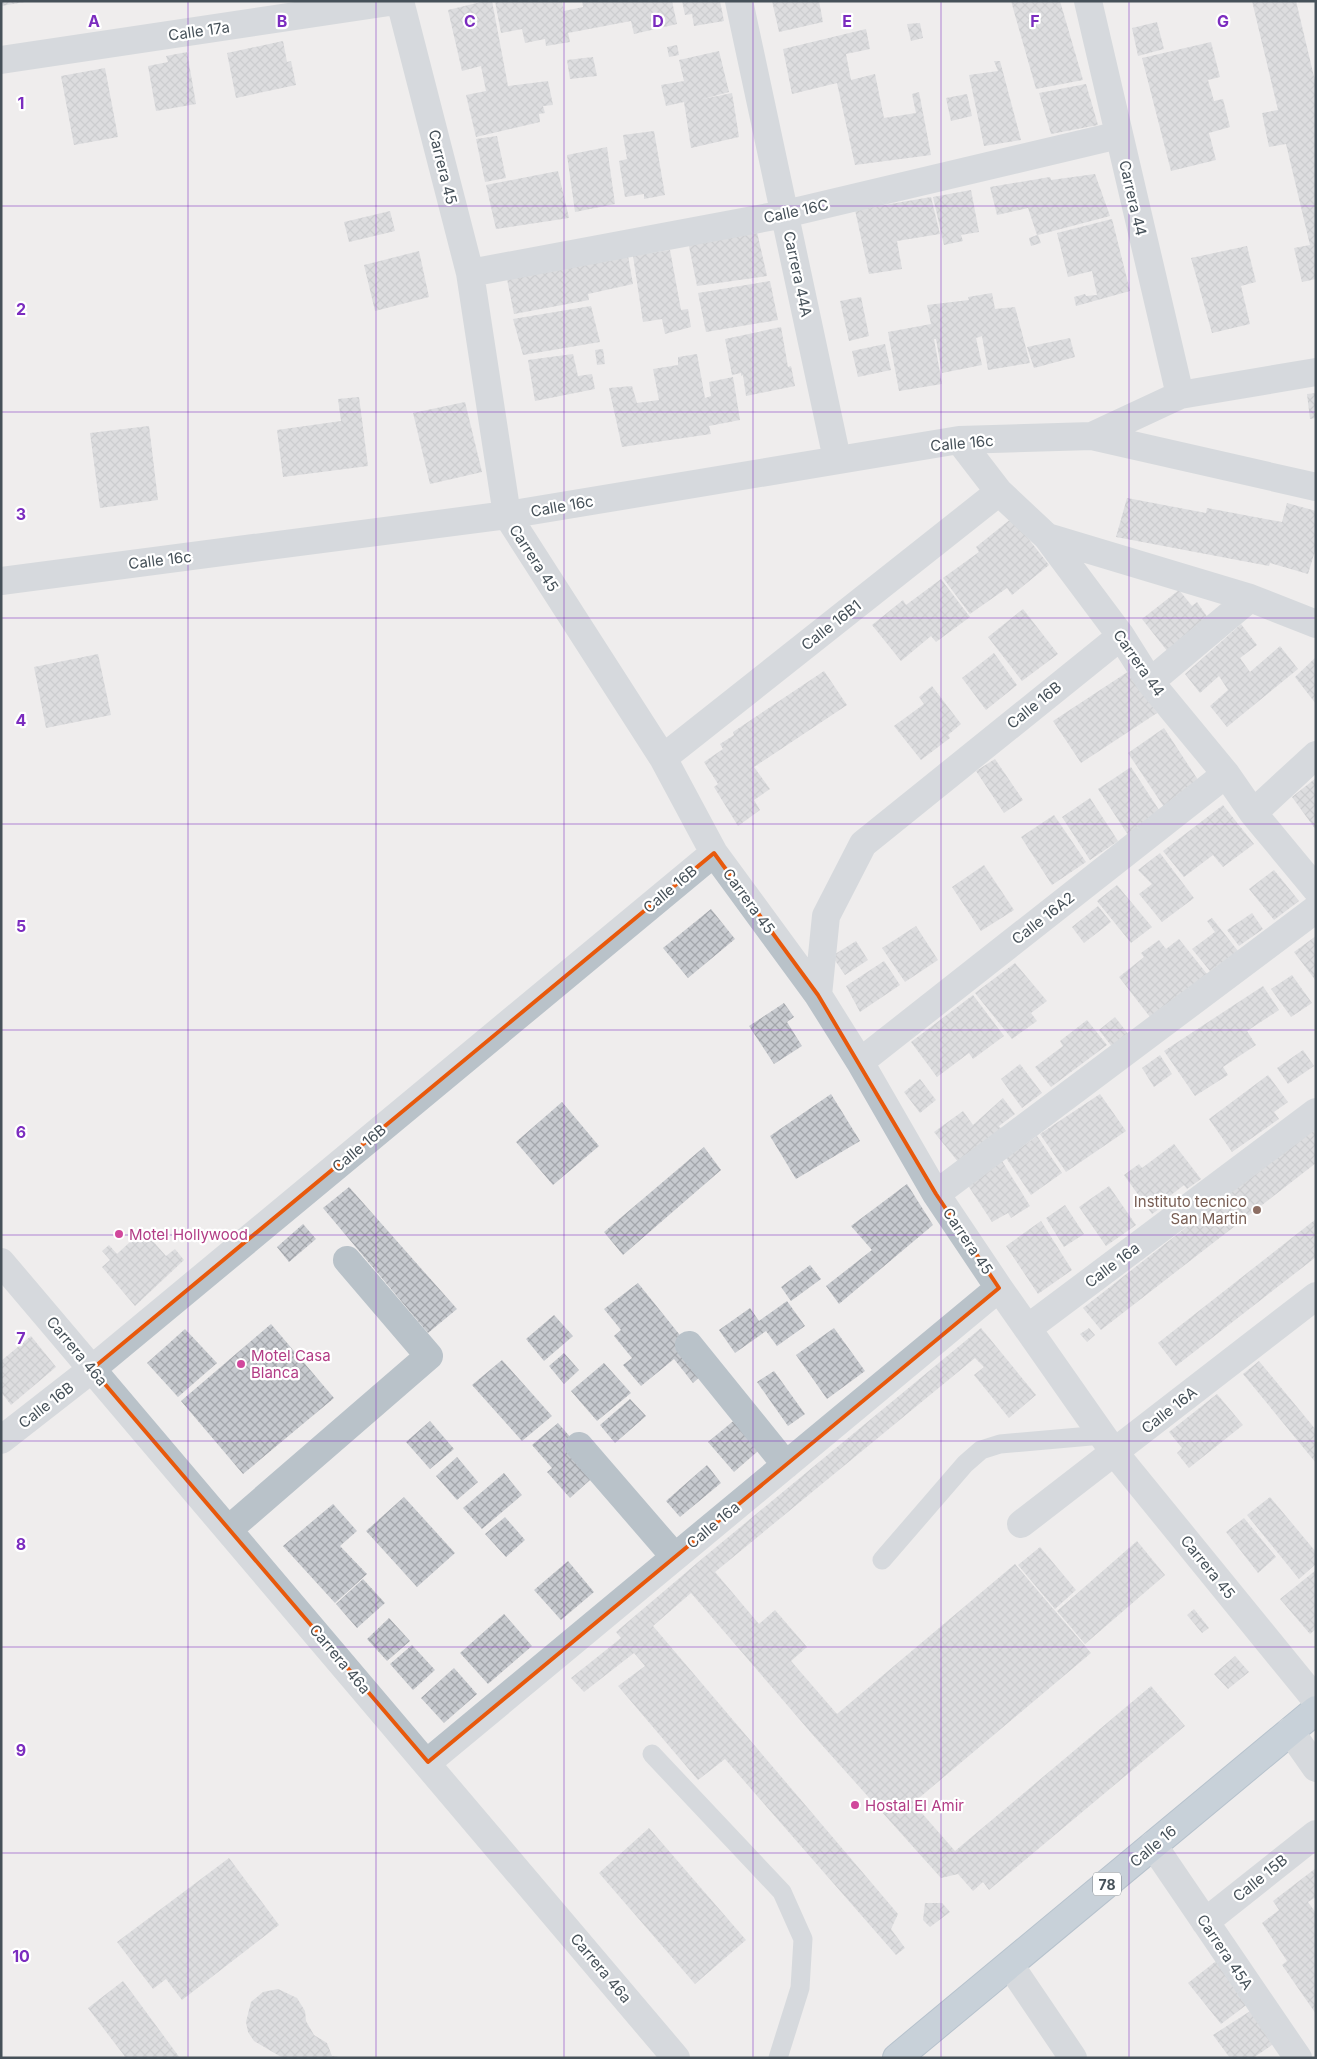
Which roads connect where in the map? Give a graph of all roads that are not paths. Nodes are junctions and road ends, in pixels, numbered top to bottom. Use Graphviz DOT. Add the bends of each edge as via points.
graph roads {
  1 [pos="396,1"];
  2 [pos="400,1"];
  3 [pos="739,1"];
  4 [pos="1088,1"];
  5 [pos="1,60"];
  6 [pos="1119,135"];
  7 [pos="785,214"];
  8 [pos="470,273"];
  9 [pos="1316,372"];
  10 [pos="1180,395"];
  11 [pos="1092,436"];
  12 [pos="959,440"];
  13 [pos="837,459"];
  14 [pos="1316,487"];
  15 [pos="999,492"];
  16 [pos="507,515"];
  17 [pos="1046,537"];
  18 [pos="1,581"];
  19 [pos="1250,598"];
  20 [pos="1316,624"];
  21 [pos="1121,636"];
  22 [pos="1150,682"];
  23 [pos="1316,755"];
  24 [pos="663,758"];
  25 [pos="1226,774"];
  26 [pos="1253,813"];
  27 [pos="714,853"];
  28 [pos="1316,889"];
  29 [pos="1316,909"];
  30 [pos="818,995"];
  31 [pos="860,1062"];
  32 [pos="1316,1112"];
  33 [pos="936,1194"];
  34 [pos="347,1260"];
  35 [pos="1,1262"];
  36 [pos="999,1288"];
  37 [pos="1316,1296"];
  38 [pos="1028,1328"];
  39 [pos="689,1345"];
  40 [pos="92,1369"];
  41 [pos="1,1440"];
  42 [pos="1108,1443"];
  43 [pos="579,1446"];
  44 [pos="786,1465"];
  45 [pos="1021,1524"];
  46 [pos="229,1529"];
  47 [pos="674,1557"];
  48 [pos="882,1560"];
  49 [pos="1316,1700"];
  50 [pos="1316,1710"];
  51 [pos="1290,1731"];
  52 [pos="652,1754"];
  53 [pos="428,1762"];
  54 [pos="1316,1768"];
  55 [pos="1316,1834"];
  56 [pos="1153,1845"];
  57 [pos="1205,1922"];
  58 [pos="1010,1965"];
  59 [pos="676,2058"];
  60 [pos="778,2058"];
  61 [pos="897,2058"];
  62 [pos="1073,2058"];
  63 [pos="1298,2058"];
  1 -- 5 [label="street, Calle 17a"];
  2 -- 8 [label="street, Carrera 45"];
  3 -- 7 [label="street, Carrera 44A"];
  4 -- 6 [label="street, Carrera 44"];
  6 -- 7 [label="street, Calle 16C"];
  6 -- 10 [label="street, Carrera 44"];
  7 -- 8 [label="street, Calle 16C"];
  7 -- 13 [label="street, Carrera 44A"];
  8 -- 16 [label="street, Carrera 45"];
  9 -- 10 [label="street, Calle 16c"];
  10 -- 11 [label="street, Calle 16c"];
  11 -- 12 [label="street, Calle 16c"];
  11 -- 14 [label="street, Calle 16c"];
  12 -- 13 [label="street, Calle 16c"];
  12 -- 15 [label="street, Carrera 44"];
  13 -- 16 [label="street, Calle 16c"];
  15 -- 17 [label="street, Carrera 44"];
  15 -- 24 [label="street, Calle 16B1"];
  16 -- 18 [label="street, Calle 16c"];
  16 -- 24 [label="street, Carrera 45"];
  17 -- 19 [label="street"];
  17 -- 21 [label="street, Carrera 44"];
  19 -- 20 [label="street"];
  19 -- 22 [label="street"];
  21 -- 22 [label="street, Carrera 44"];
  21 -- 30 [label="street, Calle 16B" via="863,844 826,916"];
  22 -- 25 [label="street, Carrera 44"];
  23 -- 26 [label="street"];
  24 -- 27 [label="street, Carrera 45"];
  25 -- 26 [label="street, Carrera 44"];
  25 -- 31 [label="street, Calle 16A2"];
  26 -- 28 [label="street, Carrera 44"];
  27 -- 30 [label="street, Carrera 45"];
  27 -- 40 [label="street, Calle 16B"];
  29 -- 33 [label="street"];
  30 -- 31 [label="street, Carrera 45"];
  31 -- 33 [label="street, Carrera 45"];
  32 -- 38 [label="street, Calle 16a"];
  33 -- 36 [label="street, Carrera 45"];
  34 -- 46 [label="street" via="429,1356"];
  35 -- 40 [label="street, Carrera 46a"];
  36 -- 38 [label="street, Carrera 45"];
  36 -- 44 [label="street, Calle 16a"];
  37 -- 42 [label="street, Calle 16A"];
  38 -- 42 [label="street, Carrera 45"];
  39 -- 44 [label="street"];
  40 -- 41 [label="street, Calle 16B"];
  40 -- 46 [label="street, Carrera 46a"];
  42 -- 45 [label="street, Calle 16A"];
  42 -- 48 [label="lane" via="1000,1444 981,1450 965,1464"];
  42 -- 49 [label="street, Carrera 45"];
  43 -- 47 [label="street"];
  44 -- 47 [label="street, Calle 16a"];
  46 -- 53 [label="street, Carrera 46a"];
  47 -- 53 [label="street, Calle 16a"];
  50 -- 51 [label="highway, Calle 16 / 78"];
  51 -- 54 [label="street"];
  51 -- 56 [label="highway, Calle 16 / 78"];
  52 -- 60 [label="lane" via="782,1892 803,1940 800,1988"];
  53 -- 59 [label="street, Carrera 46a"];
  55 -- 57 [label="street, Calle 15B"];
  56 -- 57 [label="street, Carrera 45A"];
  56 -- 58 [label="highway, Calle 16 / 78"];
  57 -- 63 [label="street, Carrera 45A"];
  58 -- 61 [label="highway, Calle 16 / 78"];
  58 -- 62 [label="street"];
}
